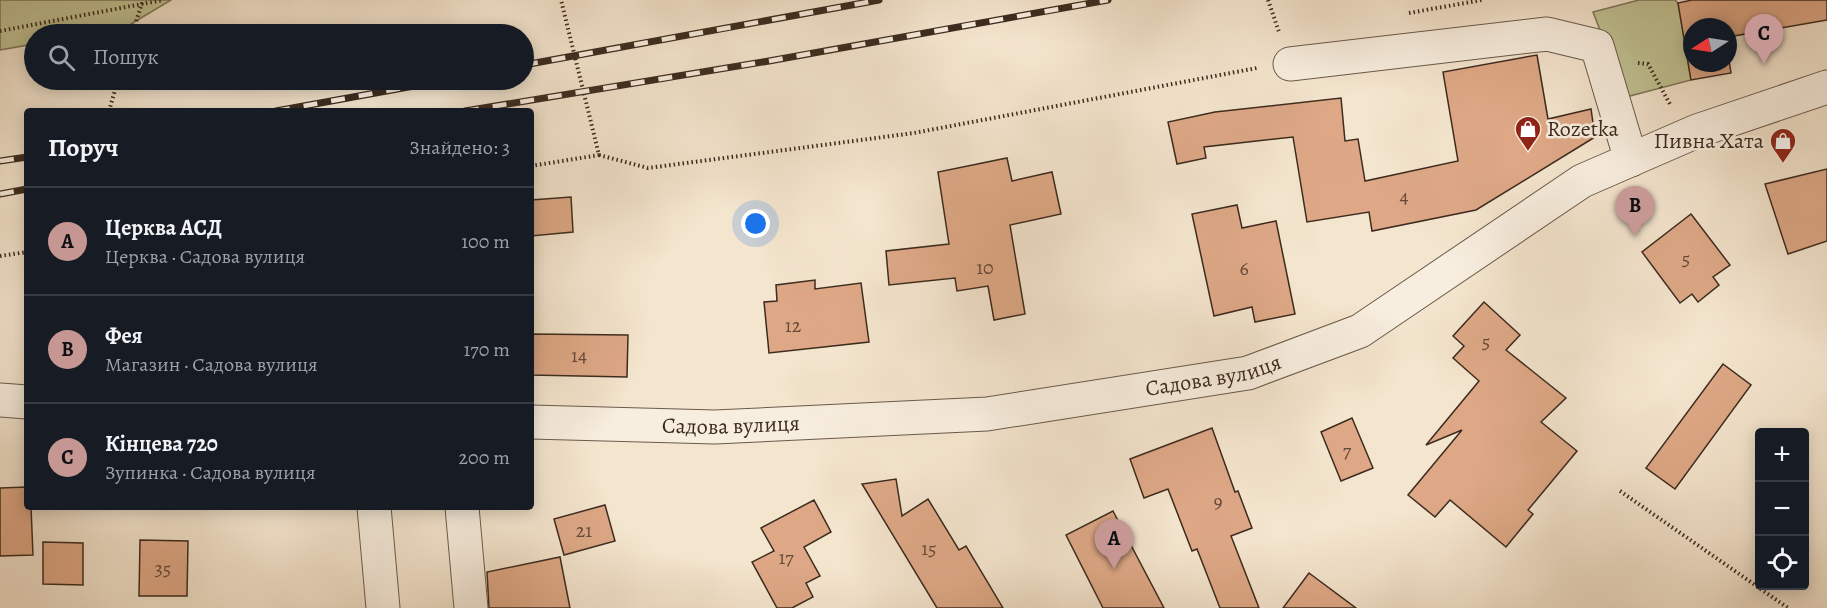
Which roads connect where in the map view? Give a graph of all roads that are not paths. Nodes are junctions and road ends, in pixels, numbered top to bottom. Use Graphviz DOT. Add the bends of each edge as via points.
graph roads {
  1 [pos="1285,50"];
  2 [pos="1827,87"];
  3 [pos="1631,160"];
  4 [pos="0,400"];
  5 [pos="24,402"];
  6 [pos="534,422"];
  7 [pos="374,510"];
  8 [pos="462,510"];
  9 [pos="383,608"];
  10 [pos="471,608"];
  1 -- 3 [label="street" via="1547,34 1597,46"];
  2 -- 3 [label="street, Садова вулиця" via="1697,131"];
  3 -- 6 [label="street, Садова вулиця" via="1582,181 1360,331 1248,373 987,414 715,427"];
  4 -- 5 [label="street"];
  7 -- 9 [label="street"];
  8 -- 10 [label="street"];
}
